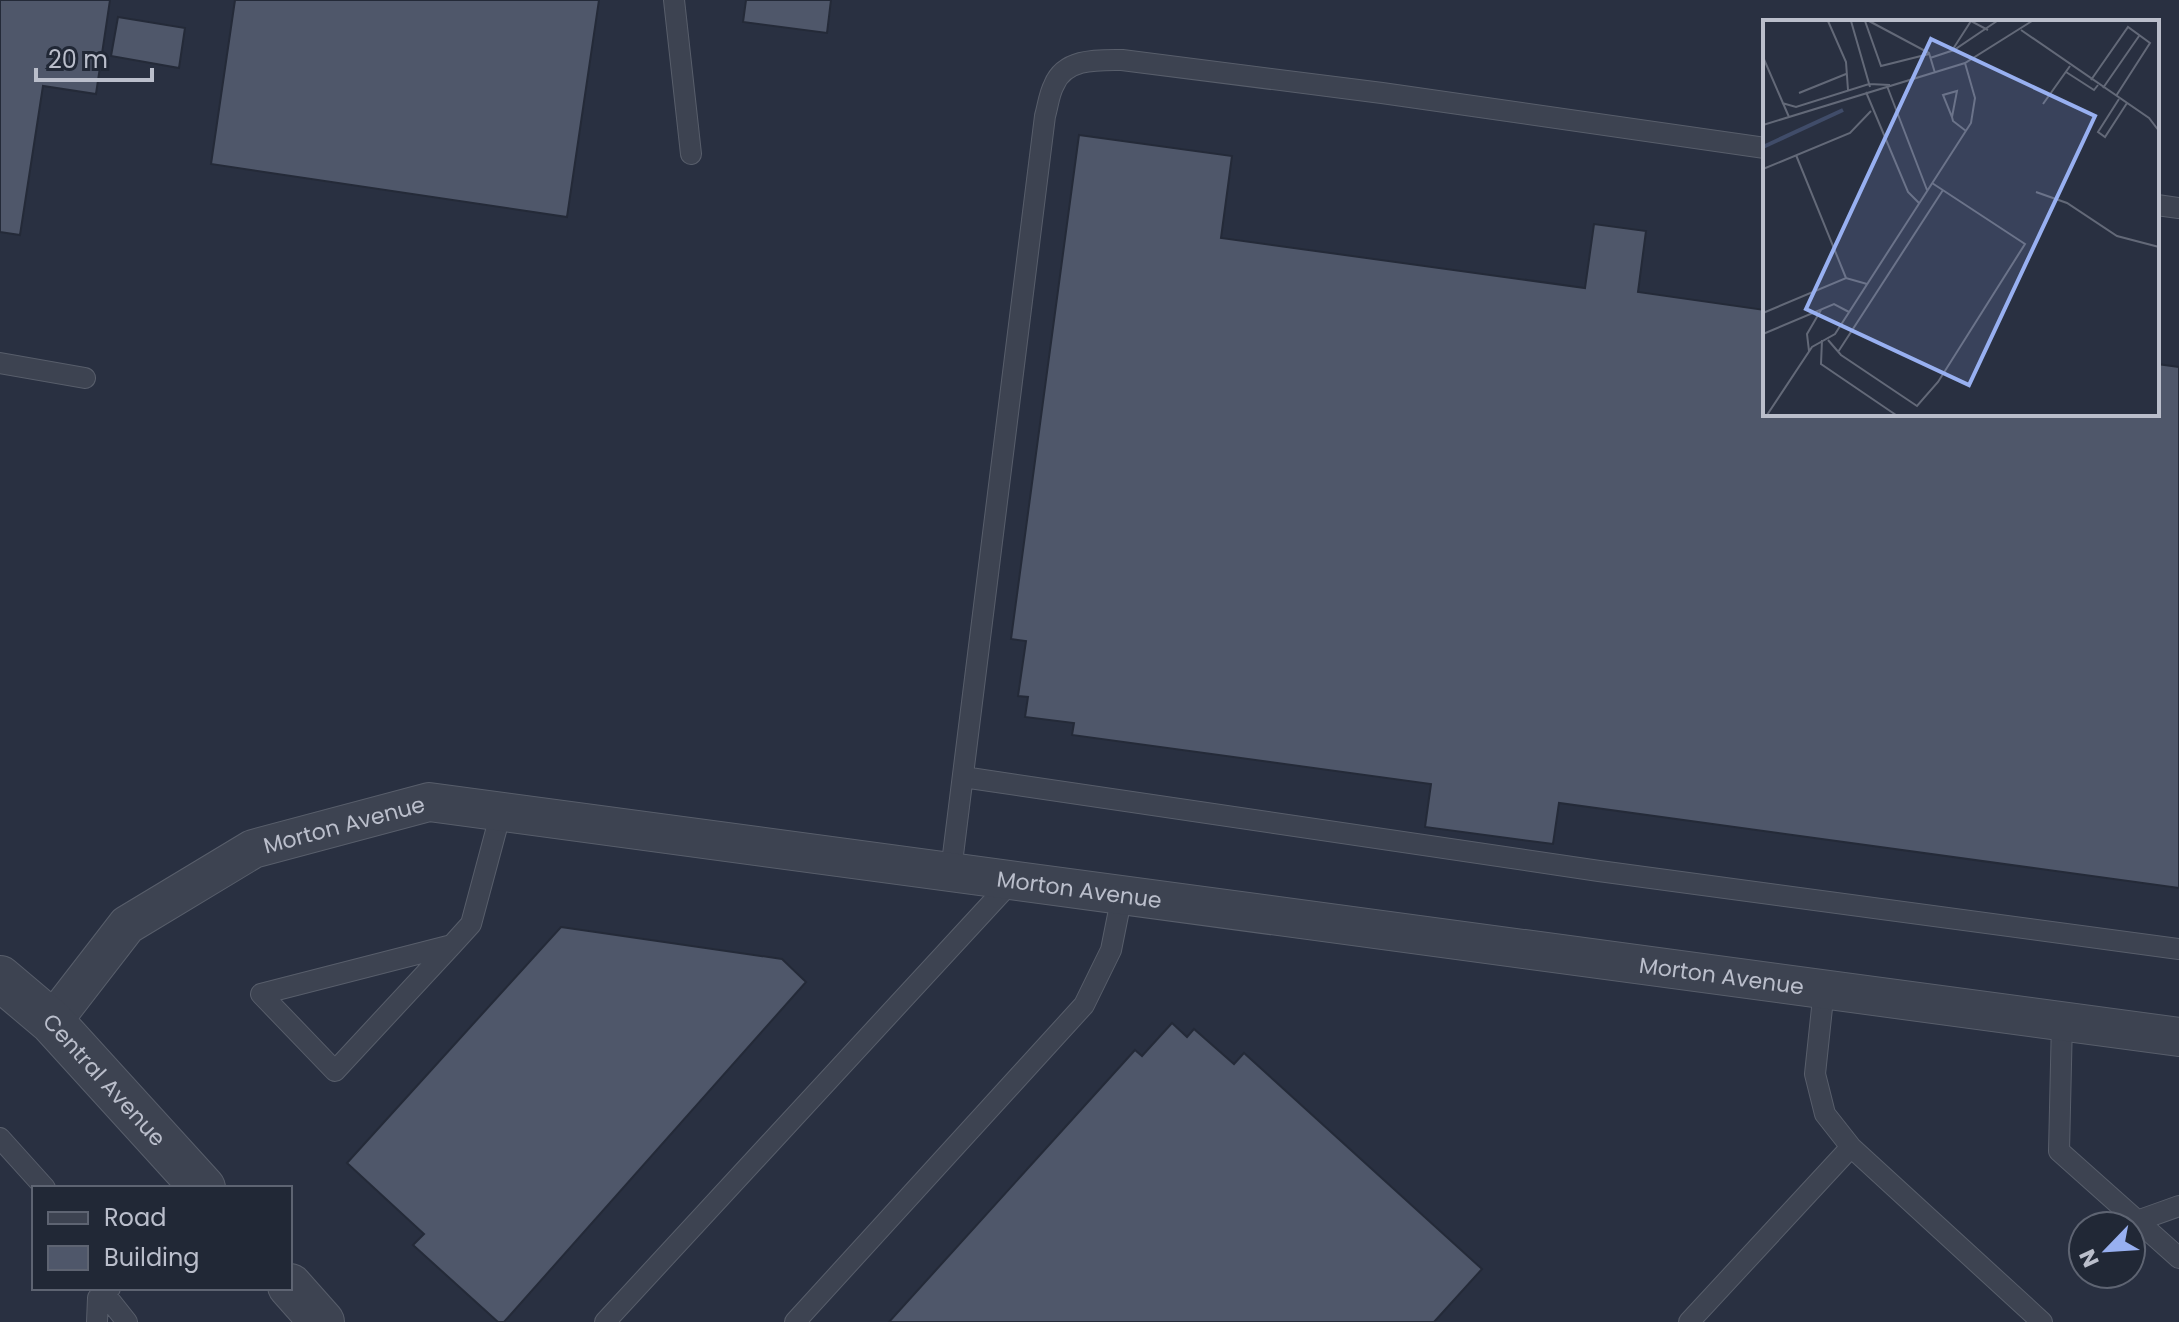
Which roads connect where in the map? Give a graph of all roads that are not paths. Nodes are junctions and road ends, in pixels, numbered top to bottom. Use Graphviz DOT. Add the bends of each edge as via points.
graph roads {
  1 [pos="674,0"];
  2 [pos="1763,148"];
  3 [pos="691,154"];
  4 [pos="2159,205"];
  5 [pos="2179,208"];
  6 [pos="0,363"];
  7 [pos="85,378"];
  8 [pos="963,777"];
  9 [pos="501,812"];
  10 [pos="951,871"];
  11 [pos="1013,880"];
  12 [pos="1122,895"];
  13 [pos="452,945"];
  14 [pos="2179,949"];
  15 [pos="0,978"];
  16 [pos="1824,989"];
  17 [pos="2062,1021"];
  18 [pos="52,1022"];
  19 [pos="2179,1037"];
  20 [pos="3,1144"];
  21 [pos="1851,1147"];
  22 [pos="43,1186"];
  23 [pos="201,1186"];
  24 [pos="2179,1206"];
  25 [pos="2125,1210"];
  26 [pos="2147,1217"];
  27 [pos="2147,1230"];
  28 [pos="2179,1258"];
  29 [pos="292,1288"];
  30 [pos="107,1291"];
  31 [pos="97,1322"];
  32 [pos="127,1322"];
  33 [pos="322,1322"];
  34 [pos="605,1322"];
  35 [pos="795,1322"];
  36 [pos="1689,1322"];
  37 [pos="2042,1322"];
  1 -- 3 [label="lane"];
  2 -- 8 [label="lane" via="1122,60 1071,65 1054,82 1045,116"];
  4 -- 5 [label="lane"];
  6 -- 7 [label="lane"];
  8 -- 10 [label="lane"];
  8 -- 14 [label="lane"];
  9 -- 10 [label="street, Morton Avenue"];
  9 -- 13 [label="lane" via="471,924"];
  9 -- 18 [label="street, Morton Avenue" via="429,802 253,849 127,925"];
  10 -- 11 [label="street, Morton Avenue"];
  11 -- 12 [label="street, Morton Avenue"];
  11 -- 34 [label="lane"];
  12 -- 16 [label="street, Morton Avenue"];
  12 -- 35 [label="lane" via="1111,950 1084,1005"];
  13 -- 13 [label="lane" via="335,1071 261,994 276,990"];
  15 -- 18 [label="street, Central Avenue"];
  16 -- 17 [label="street, Morton Avenue"];
  16 -- 21 [label="lane" via="1815,1074 1825,1114"];
  17 -- 19 [label="street, Morton Avenue"];
  17 -- 25 [label="lane" via="2059,1151"];
  18 -- 23 [label="street, Central Avenue"];
  20 -- 22 [label="lane"];
  21 -- 36 [label="lane"];
  21 -- 37 [label="lane"];
  24 -- 26 [label="lane"];
  27 -- 28 [label="lane"];
  29 -- 33 [label="street"];
  30 -- 31 [label="lane" via="98,1298"];
  30 -- 32 [label="lane"];
}
